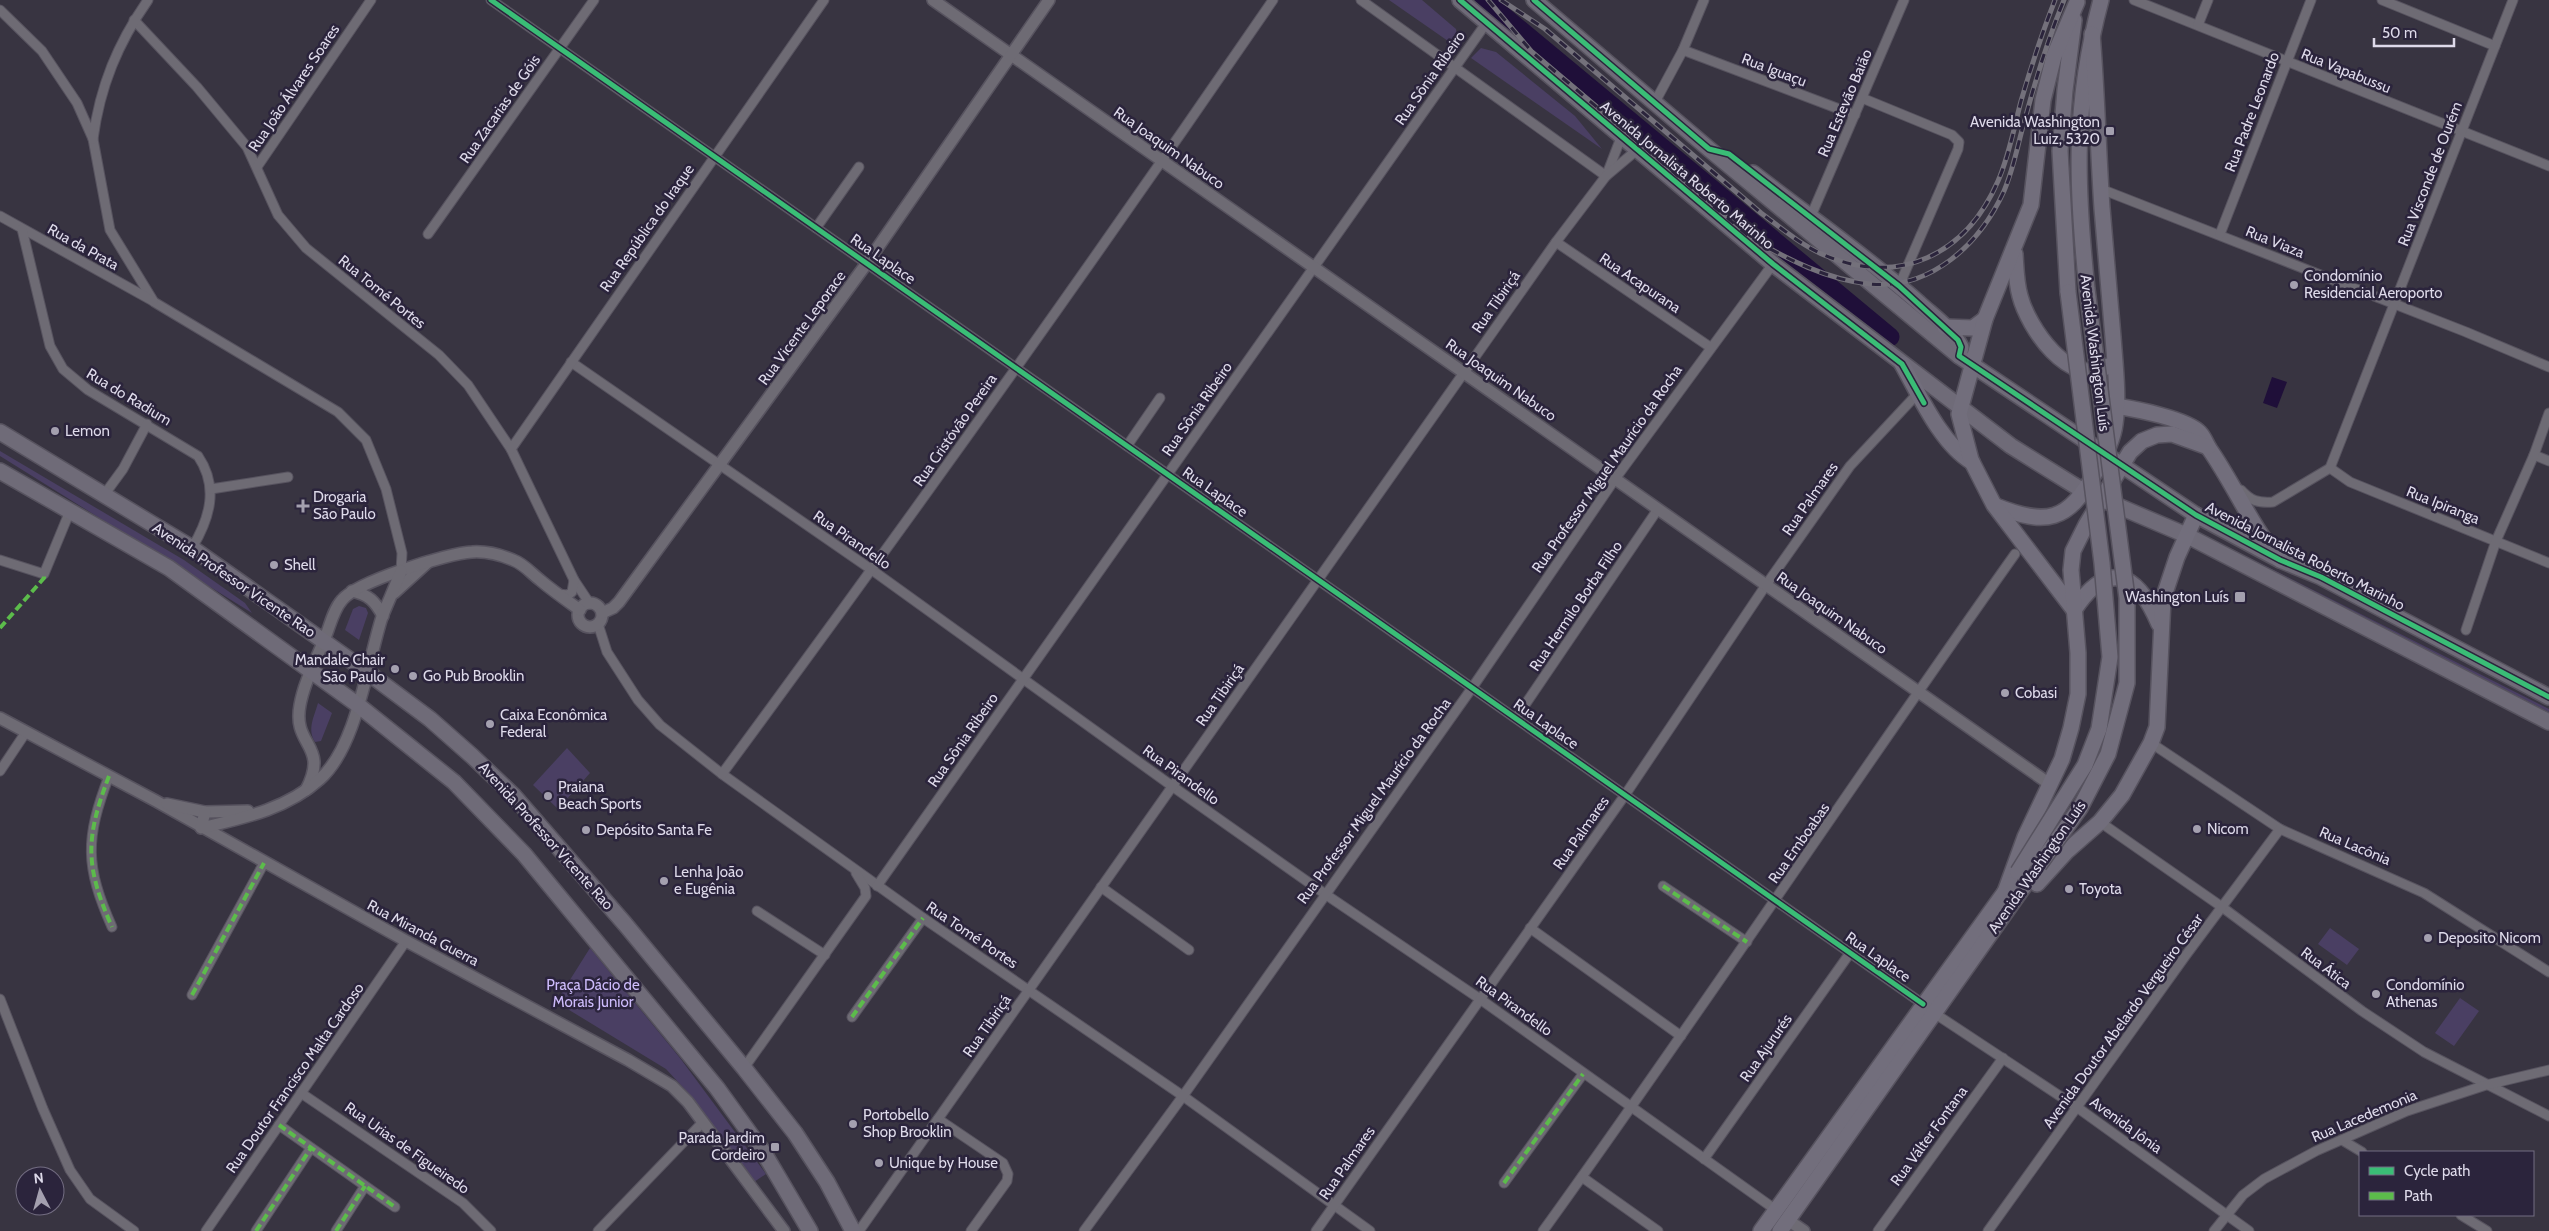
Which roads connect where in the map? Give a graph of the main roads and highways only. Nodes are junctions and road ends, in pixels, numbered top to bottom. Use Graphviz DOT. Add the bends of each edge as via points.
graph roads {
  1 [pos="1460,0"];
  2 [pos="1534,0"];
  3 [pos="2101,0"];
  4 [pos="2077,1"];
  5 [pos="2092,34"];
  6 [pos="1708,149"];
  7 [pos="2015,248"];
  8 [pos="1985,319"];
  9 [pos="1945,327"];
  10 [pos="2114,357"];
  11 [pos="1965,361"];
  12 [pos="1902,364"];
  13 [pos="1923,388"];
  14 [pos="2116,406"];
  15 [pos="1960,408"];
  16 [pos="0,432"];
  17 [pos="2208,447"];
  18 [pos="2105,456"];
  19 [pos="1972,462"];
  20 [pos="2121,466"];
  21 [pos="0,471"];
  22 [pos="2085,492"];
  23 [pos="2102,500"];
  24 [pos="1994,505"];
  25 [pos="2196,515"];
  26 [pos="2186,535"];
  27 [pos="2280,560"];
  28 [pos="2074,610"];
  29 [pos="2160,628"];
  30 [pos="2549,697"];
  31 [pos="2549,722"];
  32 [pos="2011,894"];
  33 [pos="1929,1009"];
  34 [pos="1784,1225"];
  35 [pos="810,1231"];
  36 [pos="852,1231"];
  37 [pos="1761,1231"];
  1 -- 12 [label="main road, Avenida Jornalista Roberto Marinho" via="1773,264"];
  2 -- 6 [label="main road, Avenida Jornalista Roberto Marinho"];
  3 -- 5 [label="highway, Avenida Washington Luís"];
  4 -- 7 [label="highway" via="2047,79 2040,112 2031,205"];
  4 -- 32 [label="highway, Avenida Washington Luís, bridge" via="2060,151 2068,292 2102,563 2110,657 2099,729 2085,765 2018,872"];
  5 -- 10 [label="highway"];
  5 -- 32 [label="highway, Avenida Washington Luís, bridge" via="2080,111 2080,220 2127,598 2127,683 2108,754 2080,808 2039,865"];
  6 -- 9 [label="main road" via="1729,154 1899,286"];
  6 -- 11 [label="main road, Avenida Jornalista Roberto Marinho"];
  7 -- 8 [label="highway"];
  7 -- 10 [label="highway" via="2020,297 2042,340 2058,358 2072,367 2088,370 2103,369"];
  8 -- 9 [label="highway" via="1973,328"];
  8 -- 11 [label="highway"];
  9 -- 11 [label="main road" via="1961,347"];
  10 -- 14 [label="highway"];
  11 -- 15 [label="highway"];
  11 -- 18 [label="main road, Avenida Jornalista Roberto Marinho"];
  12 -- 13 [label="highway"];
  13 -- 15 [label="main road"];
  13 -- 19 [label="highway" via="1946,437 1960,455"];
  14 -- 17 [label="highway" via="2180,421 2200,432"];
  14 -- 18 [label="highway" via="2115,425"];
  15 -- 19 [label="highway"];
  15 -- 22 [label="main road" via="2011,446"];
  16 -- 36 [label="main road, Avenida Professor Vicente Rao" via="192,548 367,672 430,719 472,756 513,795 744,1068 795,1133 827,1182"];
  17 -- 20 [label="highway" via="2172,434 2157,435 2142,441"];
  17 -- 27 [label="highway" via="2229,476 2264,542"];
  18 -- 20 [label="main road, Avenida Jornalista Roberto Marinho"];
  18 -- 22 [label="highway"];
  19 -- 24 [label="highway"];
  20 -- 23 [label="highway"];
  20 -- 25 [label="main road, Avenida Jornalista Roberto Marinho"];
  21 -- 35 [label="main road, Avenida Professor Vicente Rao" via="169,568 358,705 454,782 524,854 717,1088 764,1153"];
  22 -- 23 [label="main road"];
  22 -- 24 [label="highway" via="2059,514 2042,518 2020,515"];
  23 -- 26 [label="main road"];
  23 -- 28 [label="highway" via="2073,551"];
  24 -- 28 [label="highway"];
  25 -- 26 [label="highway"];
  25 -- 27 [label="main road, Avenida Jornalista Roberto Marinho"];
  26 -- 29 [label="highway" via="2165,589"];
  26 -- 31 [label="main road"];
  27 -- 30 [label="main road, Avenida Jornalista Roberto Marinho" via="2321,576"];
  28 -- 29 [label="highway" via="2086,592 2098,582 2116,578 2136,586 2144,595"];
  28 -- 32 [label="highway" via="2078,694 2067,744 2025,837"];
  29 -- 32 [label="highway" via="2157,727 2122,795 2100,822 2067,851 2038,884"];
  32 -- 33 [label="highway, Avenida Washington Luís"];
  33 -- 34 [label="highway, Avenida Washington Luís"];
  33 -- 37 [label="highway, Avenida Washington Luís"];
}
